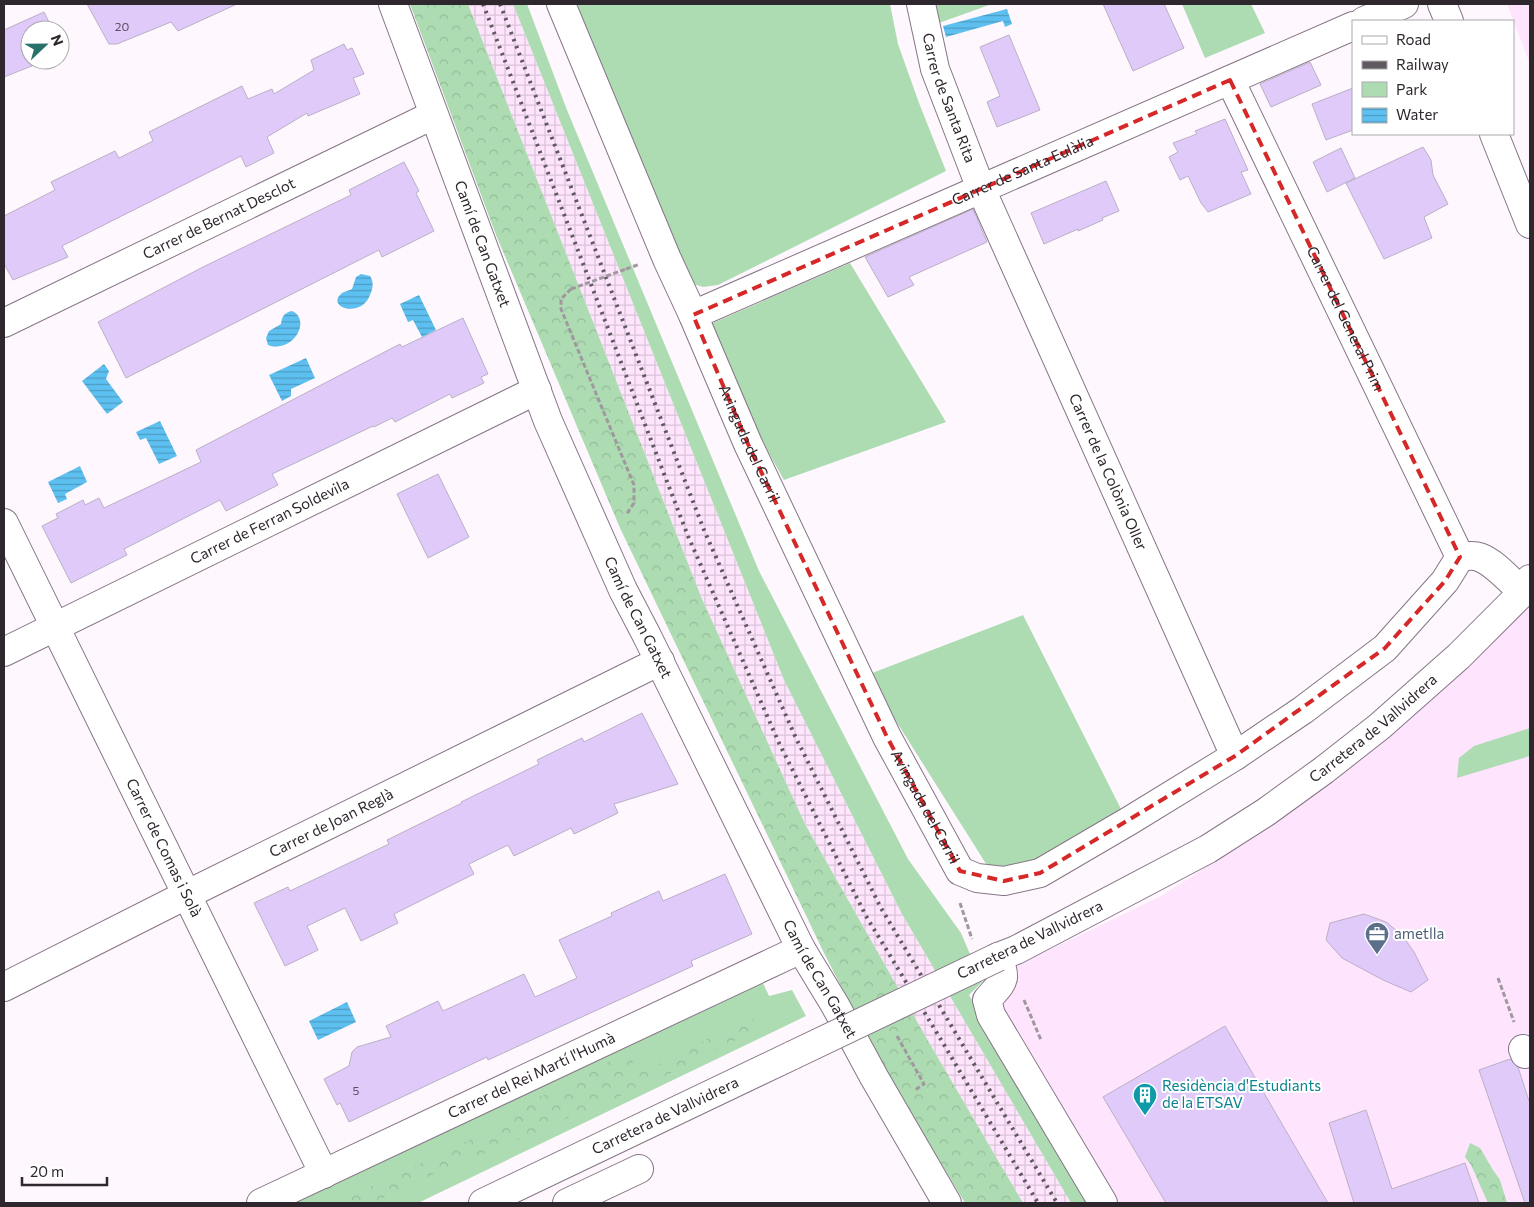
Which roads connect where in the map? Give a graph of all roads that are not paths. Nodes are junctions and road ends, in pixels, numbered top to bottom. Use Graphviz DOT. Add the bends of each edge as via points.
graph roads {
  1 [pos="393,4"];
  2 [pos="561,4"];
  3 [pos="921,4"];
  4 [pos="1404,4"];
  5 [pos="1442,4"];
  6 [pos="1366,20"];
  7 [pos="1449,20"];
  8 [pos="1352,26"];
  9 [pos="1230,80"];
  10 [pos="433,115"];
  11 [pos="1494,135"];
  12 [pos="981,189"];
  13 [pos="1530,224"];
  14 [pos="693,315"];
  15 [pos="4,323"];
  16 [pos="537,390"];
  17 [pos="4,523"];
  18 [pos="1460,556"];
  19 [pos="1528,586"];
  20 [pos="55,628"];
  21 [pos="4,652"];
  22 [pos="660,661"];
  23 [pos="1234,756"];
  24 [pos="186,895"];
  25 [pos="800,949"];
  26 [pos="998,957"];
  27 [pos="4,987"];
  28 [pos="639,1169"];
  29 [pos="324,1174"];
  30 [pos="261,1203"];
  31 [pos="483,1203"];
  32 [pos="567,1203"];
  33 [pos="947,1203"];
  34 [pos="1103,1203"];
  1 -- 10 [label="street, Camí de Can Gatxet"];
  2 -- 14 [label="street, Avinguda del Carril"];
  3 -- 12 [label="street, Carrer de Santa Rita" via="935,69"];
  4 -- 6 [label="street"];
  5 -- 7 [label="street"];
  8 -- 9 [label="street, Carrer de Santa Eulàlia"];
  9 -- 12 [label="street, Carrer de Santa Eulàlia"];
  9 -- 18 [label="street, Carrer del General Prim"];
  10 -- 15 [label="street, Carrer de Bernat Desclot"];
  10 -- 16 [label="street, Camí de Can Gatxet"];
  11 -- 13 [label="street"];
  12 -- 14 [label="street, Carrer de Santa Eulàlia"];
  12 -- 23 [label="street, Carrer de la Colònia Oller"];
  14 -- 23 [label="street, Avinguda del Carril" via="748,444 887,737 960,872 1004,882 1040,873"];
  16 -- 20 [label="street, Carrer de Ferran Soldevila"];
  16 -- 22 [label="street, Camí de Can Gatxet" via="619,581"];
  17 -- 20 [label="street, Carrer de Comas i Solà"];
  18 -- 19 [label="street, Carretera de Vallvidrera" via="1478,556 1496,566 1508,580"];
  18 -- 23 [label="street" via="1445,581 1384,648 1303,710"];
  19 -- 26 [label="street, Carretera de Vallvidrera" via="1459,656 1380,726 1266,812 1187,861"];
  20 -- 21 [label="street, Carrer de Ferran Soldevila"];
  20 -- 24 [label="street, Carrer de Comas i Solà"];
  22 -- 24 [label="street, Carrer de Joan Reglà"];
  22 -- 25 [label="street, Camí de Can Gatxet"];
  24 -- 27 [label="street, Carrer de Joan Reglà"];
  24 -- 29 [label="street, Carrer de Comas i Solà"];
  25 -- 29 [label="street, Carrer del Rei Martí l'Humà"];
  25 -- 33 [label="street, Camí de Can Gatxet"];
  26 -- 31 [label="street, Carretera de Vallvidrera, bridge"];
  26 -- 34 [label="street" via="1004,972 1002,982 987,1000 992,1015"];
  28 -- 32 [label="street"];
  29 -- 30 [label="street, Carrer del Rei Martí l'Humà"];
}
